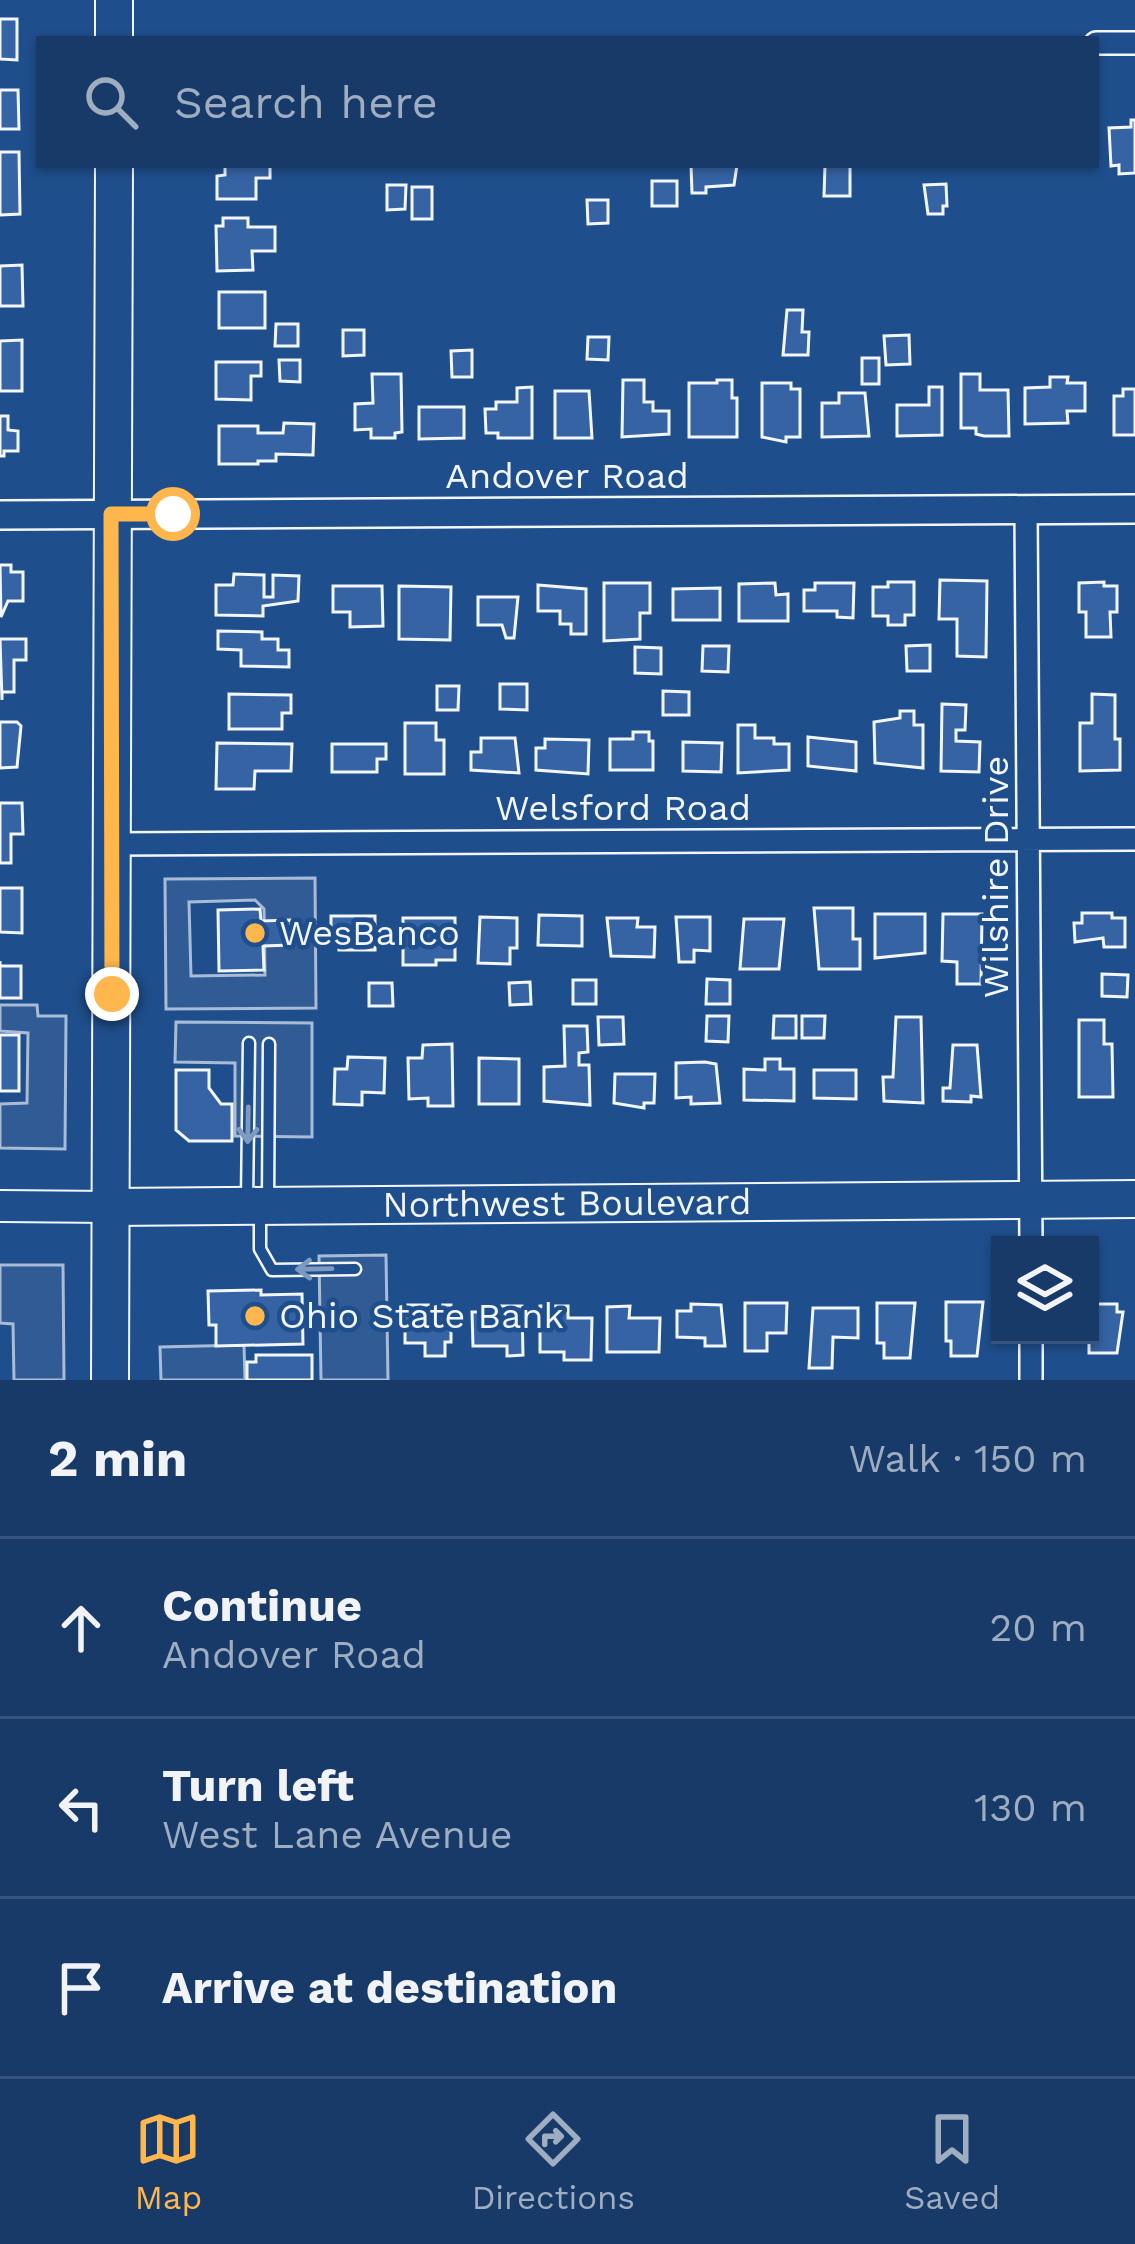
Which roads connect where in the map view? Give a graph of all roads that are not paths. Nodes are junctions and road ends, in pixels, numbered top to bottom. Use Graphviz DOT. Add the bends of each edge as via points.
graph roads {
  1 [pos="114,0"];
  2 [pos="114,36"];
  3 [pos="1099,43"];
  4 [pos="1135,43"];
  5 [pos="114,168"];
  6 [pos="1026,509"];
  7 [pos="1135,509"];
  8 [pos="111,514"];
  9 [pos="0,515"];
  10 [pos="1029,839"];
  11 [pos="1135,839"];
  12 [pos="112,844"];
  13 [pos="249,1043"];
  14 [pos="269,1044"];
  15 [pos="1135,1199"];
  16 [pos="1030,1201"];
  17 [pos="0,1206"];
  18 [pos="258,1206"];
  19 [pos="111,1207"];
  20 [pos="1030,1236"];
  21 [pos="355,1269"];
  22 [pos="1031,1344"];
  23 [pos="110,1380"];
  24 [pos="1031,1380"];
  1 -- 2 [label="main road"];
  3 -- 4 [label="street"];
  5 -- 8 [label="main road"];
  6 -- 7 [label="street, Andover Road"];
  6 -- 8 [label="street, Andover Road"];
  6 -- 10 [label="street, Wilshire Drive"];
  8 -- 9 [label="street, Andover Road"];
  8 -- 12 [label="main road"];
  10 -- 11 [label="street, Welsford Road"];
  10 -- 12 [label="street, Welsford Road"];
  10 -- 16 [label="street, Wilshire Drive"];
  12 -- 19 [label="main road"];
  13 -- 18 [label="lane, one-way"];
  14 -- 18 [label="lane"];
  15 -- 16 [label="main road, Northwest Boulevard"];
  16 -- 18 [label="main road, Northwest Boulevard"];
  16 -- 20 [label="street, Wilshire Drive"];
  17 -- 19 [label="main road, Northwest Boulevard"];
  18 -- 19 [label="main road, Northwest Boulevard"];
  21 -- 18 [label="lane, one-way" via="272,1270 260,1249"];
  19 -- 23 [label="main road"];
  22 -- 24 [label="street"];
}
